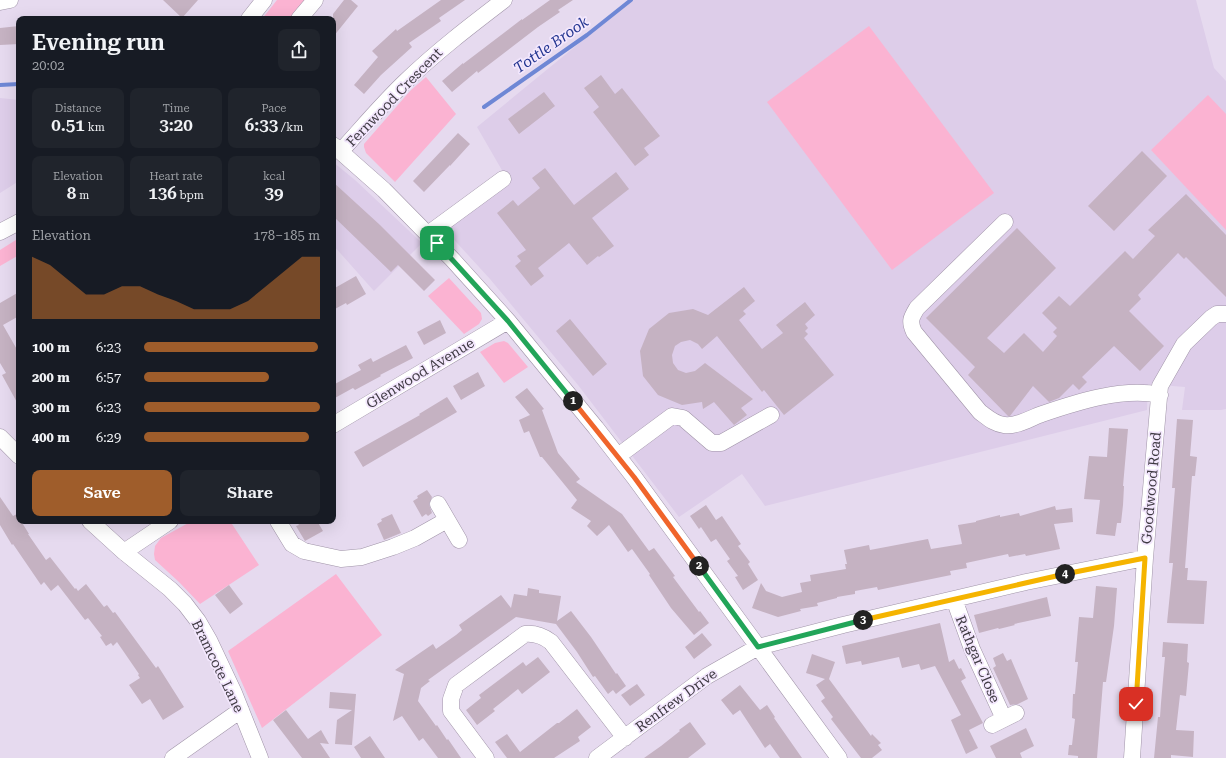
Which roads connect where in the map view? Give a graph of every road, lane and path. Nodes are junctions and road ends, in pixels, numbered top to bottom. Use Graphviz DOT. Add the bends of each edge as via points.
graph roads {
  1 [pos="10,0"];
  2 [pos="264,0"];
  3 [pos="315,0"];
  4 [pos="504,0"];
  5 [pos="0,2"];
  6 [pos="251,16"];
  7 [pos="302,16"];
  8 [pos="337,148"];
  9 [pos="503,179"];
  10 [pos="1005,222"];
  11 [pos="16,224"];
  12 [pos="0,232"];
  13 [pos="428,234"];
  14 [pos="1226,314"];
  15 [pos="508,321"];
  16 [pos="1160,390"];
  17 [pos="771,415"];
  18 [pos="336,423"];
  19 [pos="0,437"];
  20 [pos="16,451"];
  21 [pos="618,456"];
  22 [pos="438,504"];
  23 [pos="447,520"];
  24 [pos="93,524"];
  25 [pos="166,524"];
  26 [pos="280,524"];
  27 [pos="459,540"];
  28 [pos="124,552"];
  29 [pos="1145,558"];
  30 [pos="954,599"];
  31 [pos="758,647"];
  32 [pos="241,710"];
  33 [pos="1004,719"];
  34 [pos="625,738"];
  35 [pos="173,758"];
  36 [pos="260,758"];
  37 [pos="486,758"];
  38 [pos="597,758"];
  39 [pos="839,758"];
  40 [pos="1132,758"];
  1 -- 5 [label="street"];
  2 -- 6 [label="street"];
  3 -- 7 [label="street"];
  4 -- 8 [label="street, Fernwood Crescent" via="446,45"];
  8 -- 13 [label="street"];
  9 -- 13 [label="street"];
  10 -- 16 [label="street" via="917,308 911,324 914,332 980,412 993,422 1015,424 1102,397"];
  11 -- 12 [label="street"];
  13 -- 15 [label="street"];
  14 -- 16 [label="street" via="1217,314 1211,318 1184,344"];
  15 -- 18 [label="street, Glenwood Avenue"];
  15 -- 21 [label="street"];
  16 -- 29 [label="street, Goodwood Road"];
  17 -- 21 [label="street" via="721,443 712,443 683,418 672,416"];
  19 -- 20 [label="street"];
  21 -- 31 [label="street"];
  22 -- 23 [label="street"];
  23 -- 26 [label="street" via="393,547 362,557 341,559 304,551 292,544"];
  23 -- 27 [label="street"];
  24 -- 28 [label="street, Bramcote Lane"];
  25 -- 28 [label="street"];
  28 -- 32 [label="street, Bramcote Lane" via="185,604 198,621"];
  29 -- 30 [label="street, Renfrew Drive"];
  29 -- 40 [label="street, Goodwood Road"];
  30 -- 31 [label="street, Renfrew Drive"];
  30 -- 33 [label="street, Rathgar Close" via="972,649"];
  31 -- 34 [label="street, Renfrew Drive" via="707,676"];
  31 -- 39 [label="street"];
  32 -- 35 [label="street"];
  32 -- 36 [label="street, Bramcote Lane"];
  34 -- 37 [label="street" via="551,642 539,635 525,634 456,685 451,698 451,711"];
  34 -- 38 [label="street, Renfrew Drive"];
}
